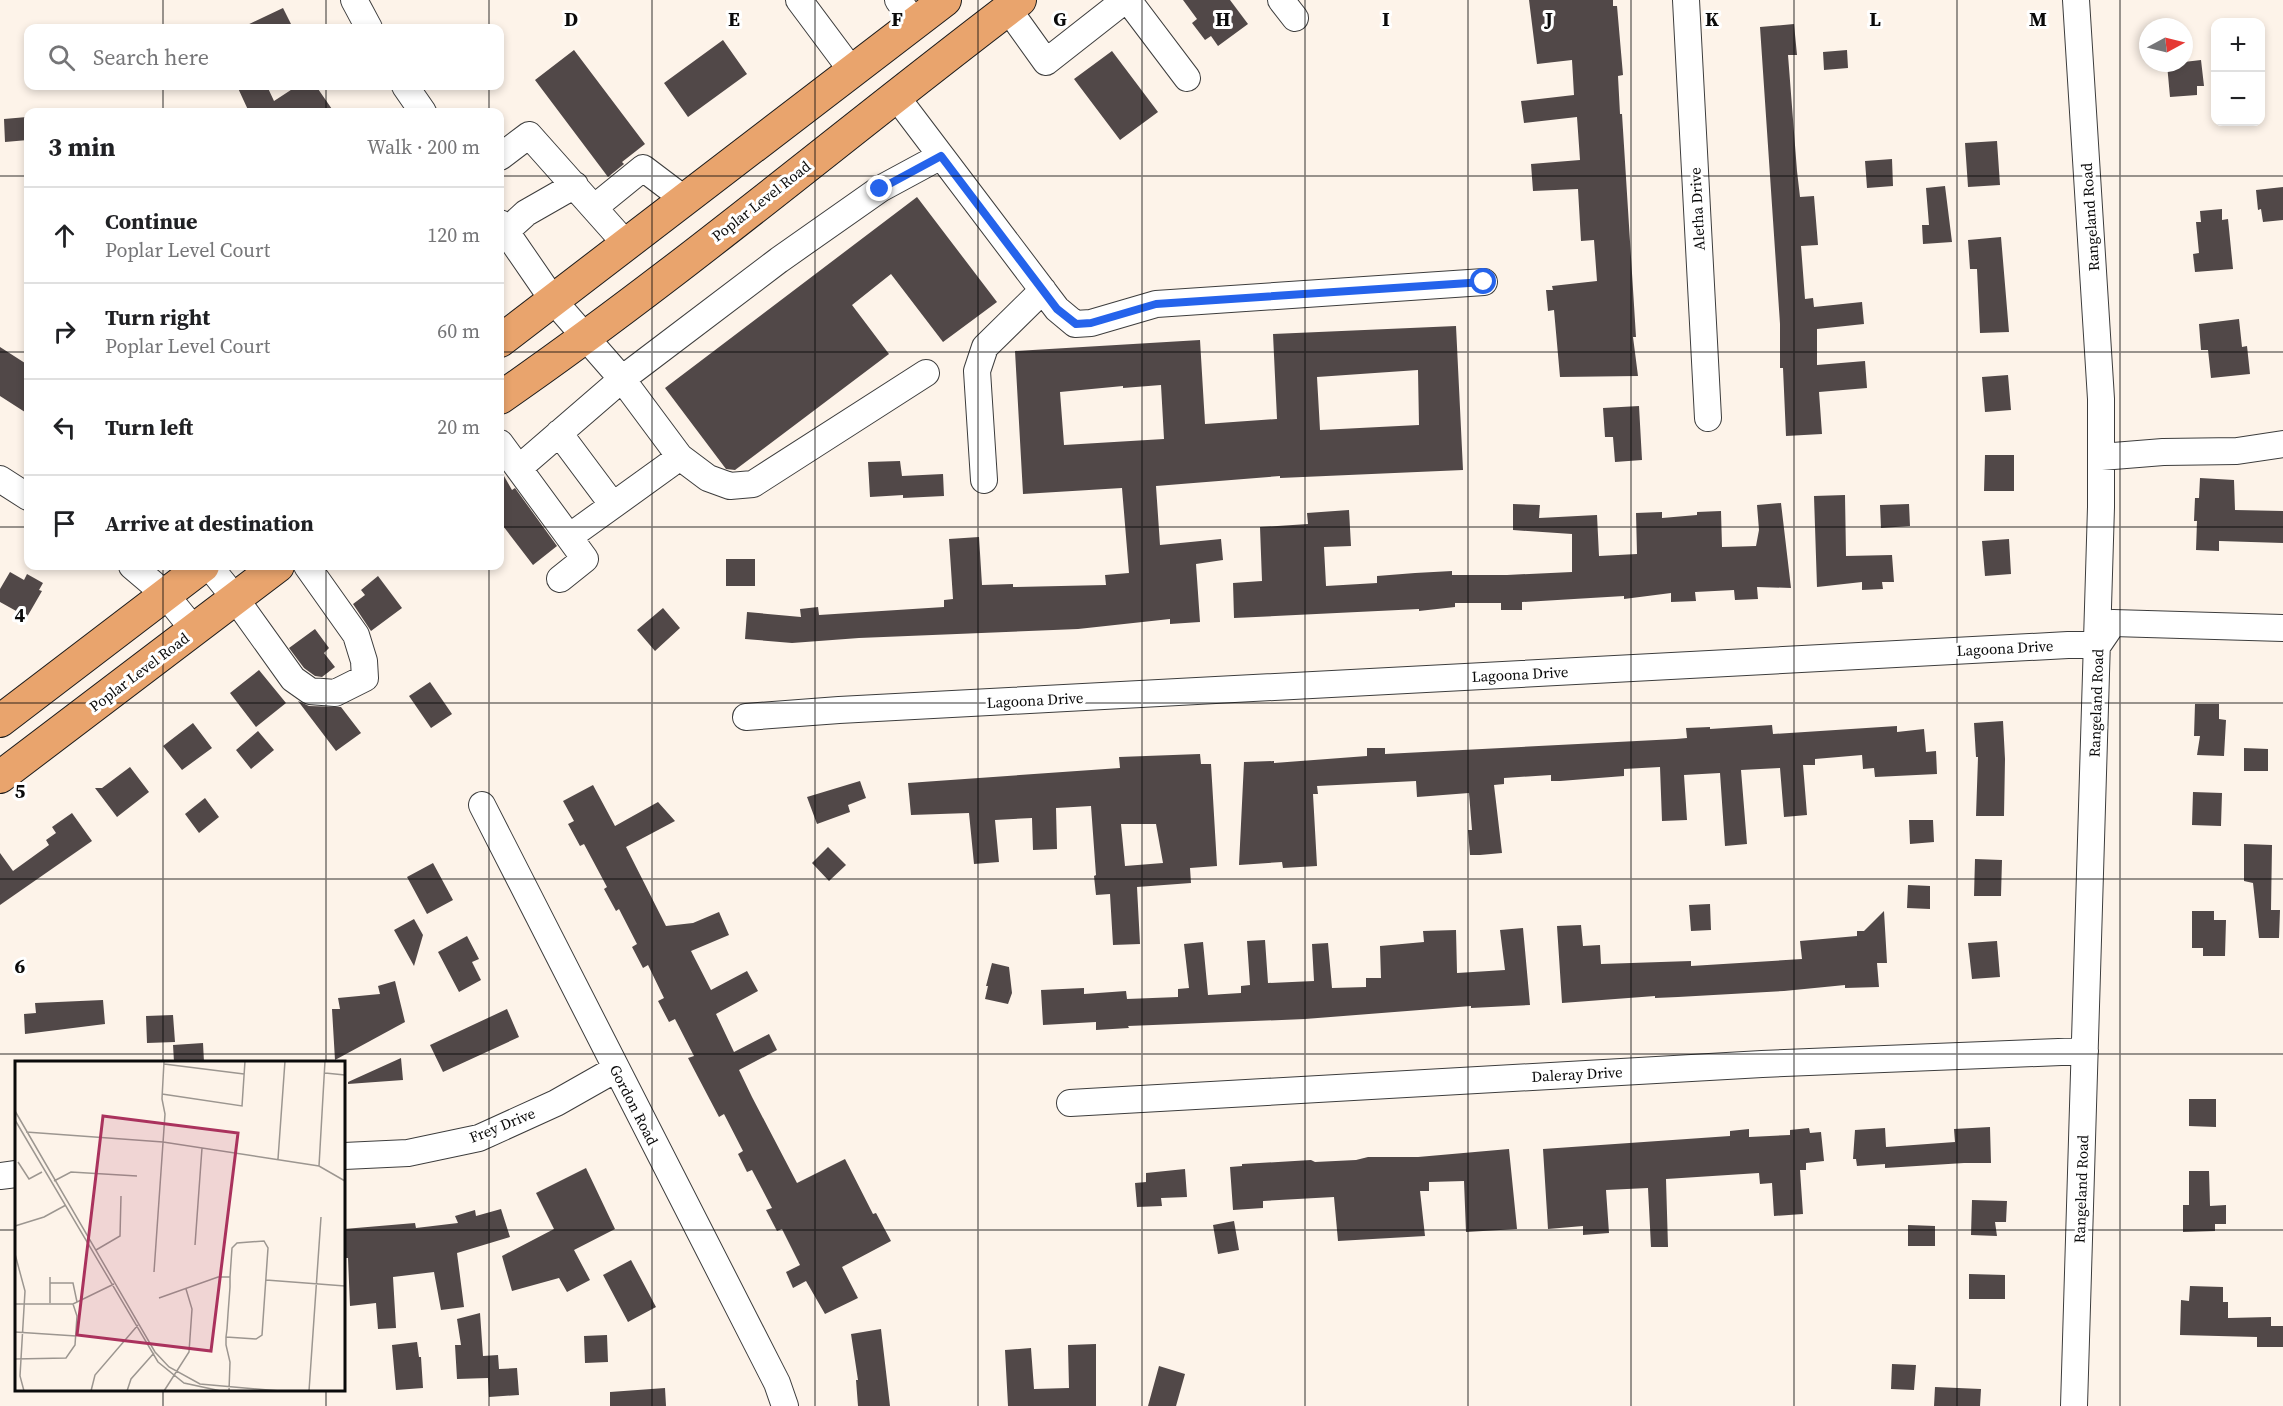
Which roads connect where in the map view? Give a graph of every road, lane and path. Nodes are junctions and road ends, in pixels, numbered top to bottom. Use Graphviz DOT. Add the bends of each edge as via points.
graph roads {
  1 [pos="354,0"];
  2 [pos="799,0"];
  3 [pos="945,0"];
  4 [pos="1127,0"];
  5 [pos="1686,0"];
  6 [pos="2076,0"];
  7 [pos="1014,5"];
  8 [pos="906,11"];
  9 [pos="367,24"];
  10 [pos="852,70"];
  11 [pos="1187,78"];
  12 [pos="408,90"];
  13 [pos="896,95"];
  14 [pos="420,108"];
  15 [pos="504,154"];
  16 [pos="941,156"];
  17 [pos="575,185"];
  18 [pos="684,199"];
  19 [pos="595,207"];
  20 [pos="504,226"];
  21 [pos="504,230"];
  22 [pos="626,244"];
  23 [pos="1484,282"];
  24 [pos="1043,290"];
  25 [pos="553,300"];
  26 [pos="504,338"];
  27 [pos="588,338"];
  28 [pos="926,373"];
  29 [pos="622,379"];
  30 [pos="504,395"];
  31 [pos="1708,418"];
  32 [pos="559,433"];
  33 [pos="2283,444"];
  34 [pos="504,451"];
  35 [pos="680,457"];
  36 [pos="2101,457"];
  37 [pos="519,468"];
  38 [pos="0,479"];
  39 [pos="984,480"];
  40 [pos="24,494"];
  41 [pos="612,504"];
  42 [pos="569,537"];
  43 [pos="137,570"];
  44 [pos="198,570"];
  45 [pos="212,570"];
  46 [pos="273,570"];
  47 [pos="310,570"];
  48 [pos="560,579"];
  49 [pos="165,594"];
  50 [pos="235,598"];
  51 [pos="2283,628"];
  52 [pos="194,630"];
  53 [pos="2098,645"];
  54 [pos="746,717"];
  55 [pos="0,721"];
  56 [pos="0,777"];
  57 [pos="482,805"];
  58 [pos="2085,1051"];
  59 [pos="616,1069"];
  60 [pos="1070,1103"];
  61 [pos="345,1156"];
  62 [pos="15,1174"];
  63 [pos="0,1176"];
  64 [pos="785,1406"];
  65 [pos="2074,1406"];
  1 -- 9 [label="street"];
  2 -- 10 [label="street"];
  3 -- 8 [label="main road"];
  4 -- 7 [label="street" via="1046,62"];
  4 -- 11 [label="street"];
  5 -- 31 [label="street, Aletha Drive"];
  6 -- 36 [label="street, Rangeland Road" via="2101,399"];
  7 -- 13 [label="main road, Poplar Level Road"];
  8 -- 10 [label="main road"];
  10 -- 18 [label="main road"];
  12 -- 14 [label="street"];
  13 -- 16 [label="street"];
  13 -- 27 [label="main road, Poplar Level Road"];
  15 -- 17 [label="street" via="529,135"];
  16 -- 24 [label="street"];
  16 -- 29 [label="street" via="880,189"];
  17 -- 19 [label="street"];
  17 -- 20 [label="street"];
  18 -- 19 [label="street" via="643,168"];
  18 -- 22 [label="main road"];
  19 -- 22 [label="street"];
  21 -- 25 [label="street"];
  22 -- 25 [label="main road"];
  23 -- 24 [label="street" via="1156,304 1076,324 1057,309"];
  24 -- 39 [label="street" via="985,347 977,372"];
  25 -- 26 [label="main road"];
  25 -- 27 [label="street"];
  27 -- 29 [label="street"];
  27 -- 30 [label="main road, Poplar Level Road"];
  28 -- 35 [label="street" via="753,484 730,486 708,478"];
  29 -- 32 [label="street"];
  29 -- 35 [label="street"];
  32 -- 37 [label="street"];
  32 -- 41 [label="street"];
  33 -- 36 [label="street" via="2237,451"];
  34 -- 37 [label="street"];
  35 -- 41 [label="street"];
  36 -- 53 [label="street, Rangeland Road"];
  37 -- 42 [label="street"];
  38 -- 40 [label="street"];
  41 -- 42 [label="street"];
  42 -- 48 [label="street" via="585,559"];
  43 -- 49 [label="street"];
  44 -- 49 [label="main road"];
  45 -- 50 [label="street"];
  46 -- 50 [label="main road, Poplar Level Road"];
  47 -- 50 [label="street" via="356,635 364,661 365,678 335,693 310,692 293,679"];
  49 -- 52 [label="street"];
  49 -- 55 [label="main road"];
  50 -- 52 [label="main road, Poplar Level Road"];
  51 -- 53 [label="street" via="2113,623"];
  52 -- 56 [label="main road, Poplar Level Road"];
  53 -- 54 [label="street, Lagoona Drive"];
  53 -- 58 [label="street, Rangeland Road"];
  57 -- 59 [label="street, Gordon Road"];
  58 -- 60 [label="street, Daleray Drive" via="1738,1065"];
  58 -- 65 [label="street, Rangeland Road"];
  59 -- 61 [label="street, Frey Drive" via="556,1103 479,1138 408,1153"];
  59 -- 64 [label="street, Gordon Road" via="777,1383"];
  62 -- 63 [label="street"];
}
